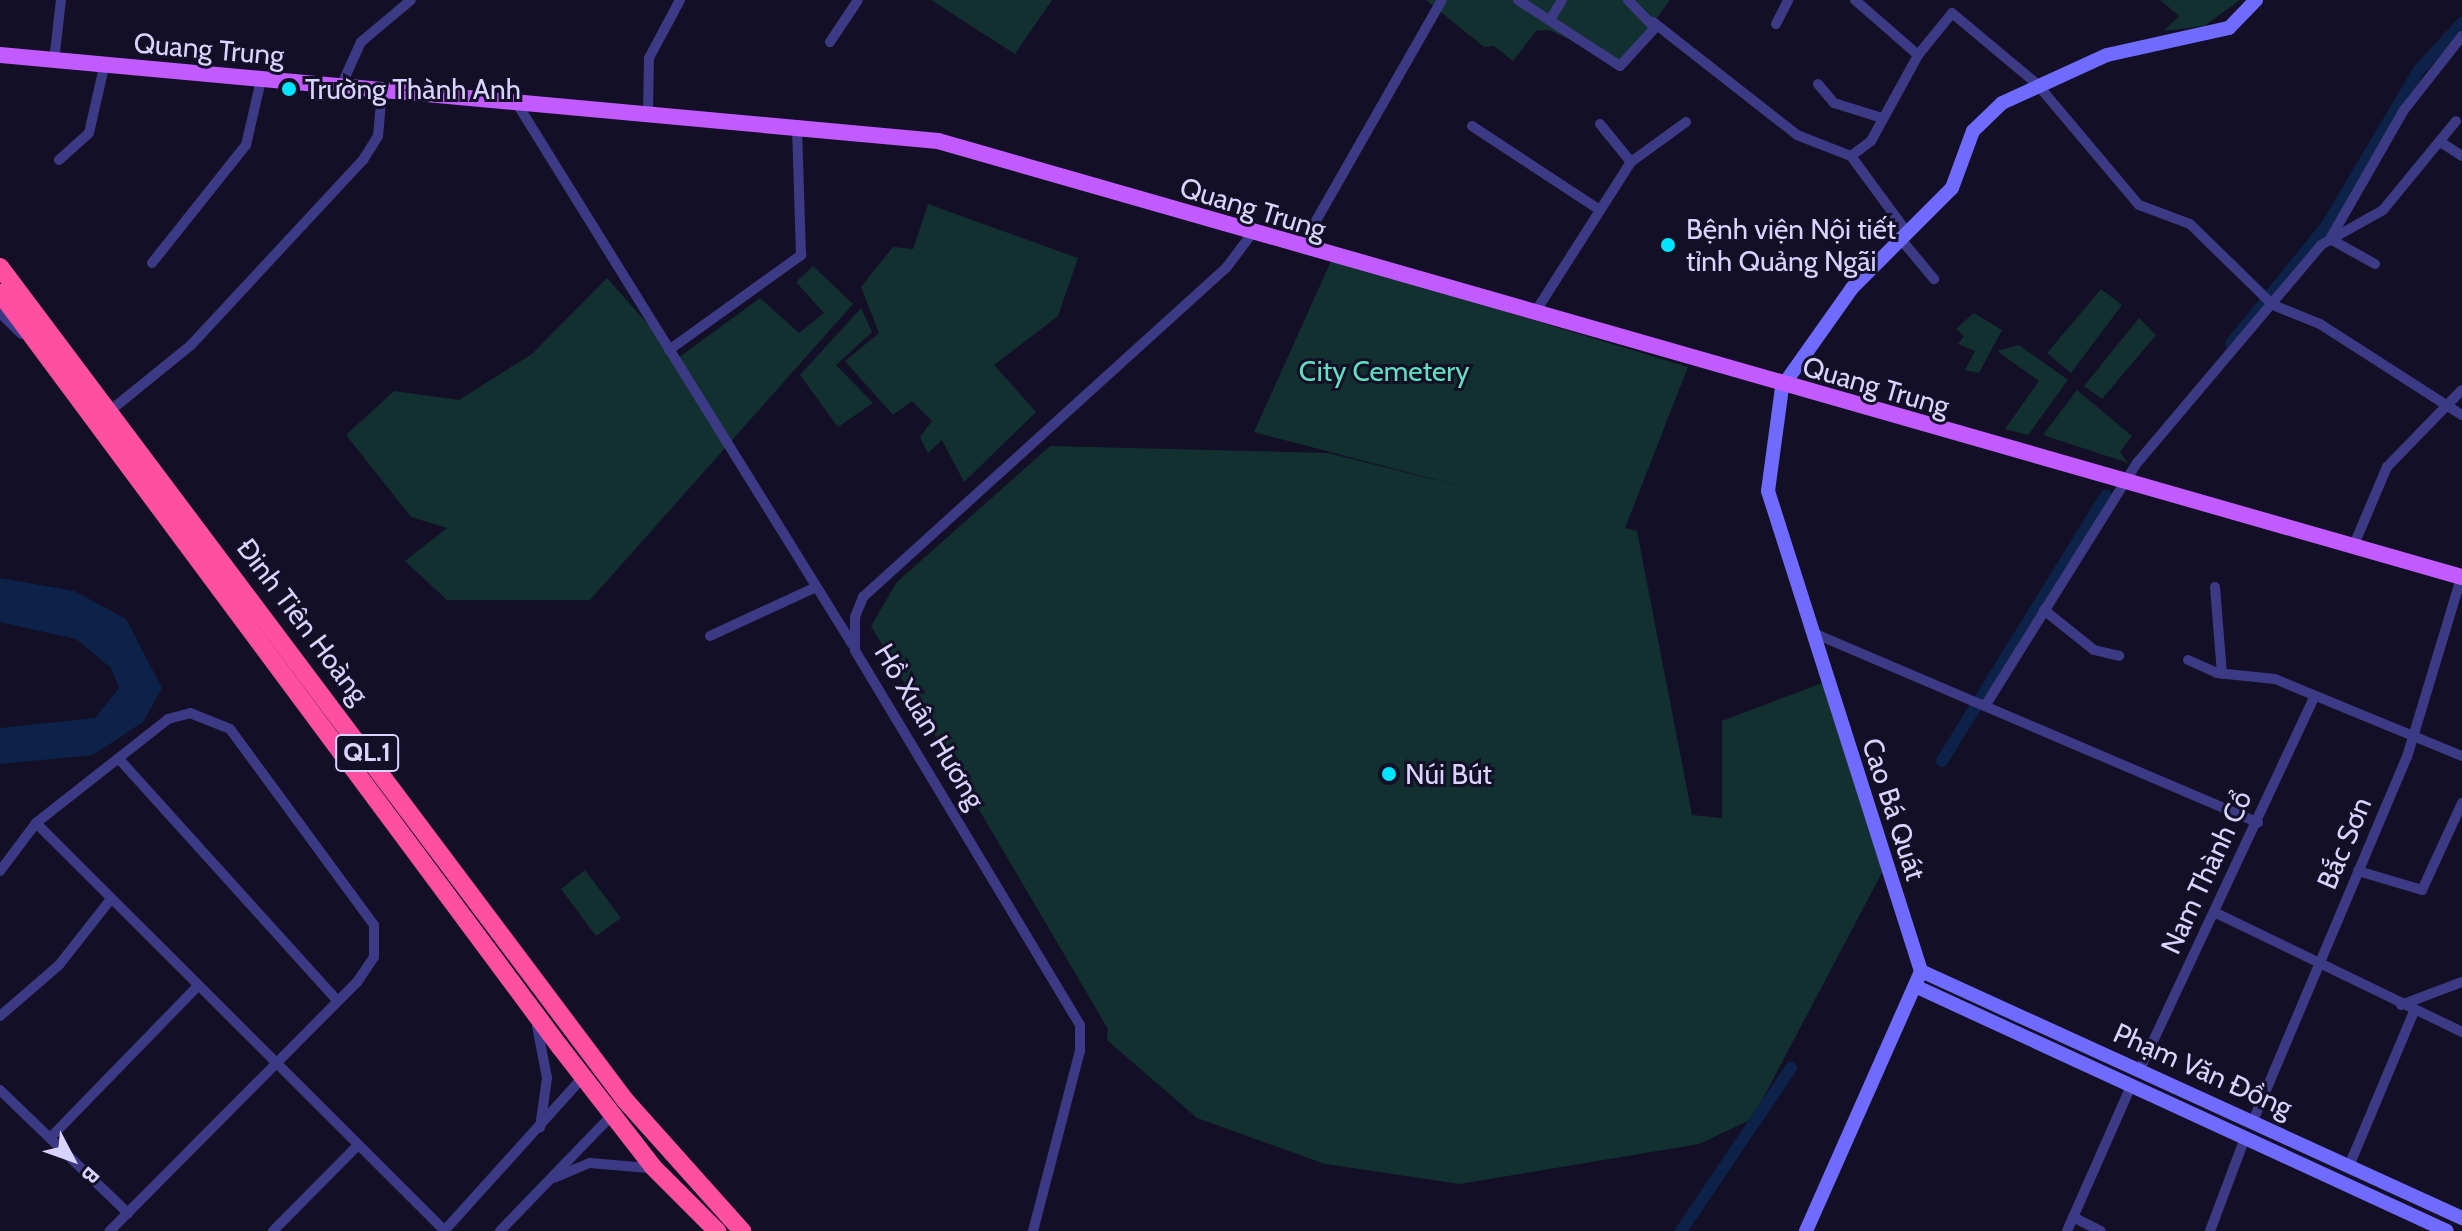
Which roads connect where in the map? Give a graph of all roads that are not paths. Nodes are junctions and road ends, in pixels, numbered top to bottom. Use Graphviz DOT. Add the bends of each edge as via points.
graph roads {
  1 [pos="61,0"];
  2 [pos="411,0"];
  3 [pos="680,0"];
  4 [pos="858,0"];
  5 [pos="1442,0"];
  6 [pos="1518,0"];
  7 [pos="1562,0"];
  8 [pos="1628,0"];
  9 [pos="1788,0"];
  10 [pos="1855,0"];
  11 [pos="2256,0"];
  12 [pos="1550,20"];
  13 [pos="1653,22"];
  14 [pos="1776,24"];
  15 [pos="2462,36"];
  16 [pos="830,42"];
  17 [pos="0,55"];
  18 [pos="1918,55"];
  19 [pos="54,61"];
  20 [pos="104,67"];
  21 [pos="261,80"];
  22 [pos="1818,84"];
  23 [pos="2037,84"];
  24 [pos="341,86"];
  25 [pos="382,91"];
  26 [pos="516,102"];
  27 [pos="648,113"];
  28 [pos="1879,117"];
  29 [pos="2456,121"];
  30 [pos="1686,122"];
  31 [pos="1600,124"];
  32 [pos="797,125"];
  33 [pos="1472,126"];
  34 [pos="2442,143"];
  35 [pos="1851,156"];
  36 [pos="2462,156"];
  37 [pos="59,160"];
  38 [pos="1631,162"];
  39 [pos="1597,208"];
  40 [pos="1902,234"];
  41 [pos="1251,235"];
  42 [pos="2330,239"];
  43 [pos="1300,249"];
  44 [pos="152,263"];
  45 [pos="2375,264"];
  46 [pos="0,267"];
  47 [pos="1934,279"];
  48 [pos="0,293"];
  49 [pos="2271,303"];
  50 [pos="0,313"];
  51 [pos="1533,316"];
  52 [pos="39,349"];
  53 [pos="669,350"];
  54 [pos="1782,387"];
  55 [pos="2462,390"];
  56 [pos="2444,404"];
  57 [pos="111,410"];
  58 [pos="2462,415"];
  59 [pos="2122,481"];
  60 [pos="2353,547"];
  61 [pos="2462,576"];
  62 [pos="816,587"];
  63 [pos="2215,587"];
  64 [pos="2044,610"];
  65 [pos="1811,632"];
  66 [pos="710,636"];
  67 [pos="855,650"];
  68 [pos="2119,656"];
  69 [pos="2188,660"];
  70 [pos="2222,674"];
  71 [pos="2315,696"];
  72 [pos="1978,704"];
  73 [pos="2415,735"];
  74 [pos="2462,756"];
  75 [pos="119,759"];
  76 [pos="2462,803"];
  77 [pos="36,823"];
  78 [pos="2258,823"];
  79 [pos="0,871"];
  80 [pos="2358,871"];
  81 [pos="111,899"];
  82 [pos="2214,912"];
  83 [pos="2319,964"];
  84 [pos="1921,971"];
  85 [pos="2462,982"];
  86 [pos="198,986"];
  87 [pos="1917,987"];
  88 [pos="523,999"];
  89 [pos="338,1001"];
  90 [pos="2401,1005"];
  91 [pos="2414,1011"];
  92 [pos="0,1016"];
  93 [pos="2031,1022"];
  94 [pos="2462,1032"];
  95 [pos="2024,1037"];
  96 [pos="276,1065"];
  97 [pos="2140,1069"];
  98 [pos="584,1076"];
  99 [pos="2131,1086"];
  100 [pos="0,1090"];
  101 [pos="613,1114"];
  102 [pos="2253,1121"];
  103 [pos="536,1137"];
  104 [pos="50,1138"];
  105 [pos="2245,1138"];
  106 [pos="358,1145"];
  107 [pos="2349,1166"];
  108 [pos="662,1176"];
  109 [pos="548,1181"];
  110 [pos="2343,1184"];
  111 [pos="128,1213"];
  112 [pos="2073,1217"];
  113 [pos="2462,1218"];
  114 [pos="1812,1229"];
  115 [pos="110,1231"];
  116 [pos="273,1231"];
  117 [pos="444,1231"];
  118 [pos="500,1231"];
  119 [pos="717,1231"];
  120 [pos="742,1231"];
  121 [pos="1033,1231"];
  122 [pos="2067,1231"];
  123 [pos="2101,1231"];
  124 [pos="2210,1231"];
  125 [pos="2447,1231"];
  1 -- 19 [label="street"];
  2 -- 24 [label="street" via="361,42"];
  3 -- 27 [label="street" via="649,58"];
  4 -- 16 [label="street"];
  5 -- 43 [label="street"];
  6 -- 12 [label="street"];
  7 -- 12 [label="street"];
  8 -- 13 [label="street"];
  9 -- 14 [label="street"];
  10 -- 18 [label="street"];
  11 -- 23 [label="street" via="2229,28 2107,55 2057,82"];
  12 -- 13 [label="street" via="1620,66 1632,60"];
  13 -- 35 [label="street" via="1797,135"];
  15 -- 42 [label="street" via="2404,110"];
  17 -- 19 [label="main road, Quang Trung"];
  18 -- 23 [label="street" via="1952,13"];
  18 -- 28 [label="street"];
  19 -- 20 [label="main road, Quang Trung"];
  20 -- 21 [label="main road, Quang Trung"];
  20 -- 37 [label="street" via="89,133"];
  21 -- 24 [label="main road, Quang Trung"];
  21 -- 44 [label="street" via="246,145"];
  22 -- 28 [label="street" via="1834,103"];
  23 -- 40 [label="street" via="2021,89 1973,131 1952,188"];
  23 -- 49 [label="street" via="2139,205 2190,224"];
  24 -- 25 [label="main road, Quang Trung"];
  25 -- 26 [label="main road, Quang Trung"];
  25 -- 57 [label="street" via="378,136 363,160 191,345"];
  26 -- 27 [label="main road, Quang Trung"];
  26 -- 53 [label="street"];
  27 -- 32 [label="main road, Quang Trung"];
  28 -- 35 [label="street" via="1871,141"];
  29 -- 34 [label="street"];
  30 -- 38 [label="street"];
  31 -- 38 [label="street"];
  32 -- 41 [label="main road, Quang Trung" via="938,141"];
  32 -- 53 [label="street" via="801,255"];
  33 -- 39 [label="street"];
  34 -- 36 [label="street"];
  34 -- 42 [label="street" via="2405,175 2383,210"];
  35 -- 40 [label="street"];
  38 -- 39 [label="street"];
  39 -- 51 [label="street"];
  40 -- 47 [label="street"];
  40 -- 54 [label="street" via="1817,333"];
  41 -- 43 [label="main road, Quang Trung"];
  41 -- 67 [label="street, Hồ Xuân Hương" via="1226,268 863,597 852,632"];
  42 -- 45 [label="street"];
  42 -- 49 [label="street"];
  43 -- 51 [label="main road, Quang Trung"];
  46 -- 57 [label="highway, Đinh Tiên Hoàng / QL.1"];
  48 -- 52 [label="highway, Đinh Tiên Hoàng / QL.1"];
  49 -- 56 [label="street" via="2320,324"];
  49 -- 59 [label="street"];
  50 -- 52 [label="street"];
  51 -- 54 [label="main road, Quang Trung"];
  52 -- 88 [label="highway, Đinh Tiên Hoàng / QL.1"];
  53 -- 62 [label="street"];
  54 -- 59 [label="main road, Quang Trung"];
  54 -- 65 [label="street, Cao Bá Quát" via="1768,491"];
  55 -- 56 [label="street"];
  56 -- 58 [label="street"];
  56 -- 60 [label="street" via="2387,467"];
  57 -- 120 [label="highway, Đinh Tiên Hoàng / QL.1" via="620,1093"];
  59 -- 60 [label="main road, Quang Trung"];
  59 -- 64 [label="street"];
  60 -- 61 [label="main road, Quang Trung"];
  61 -- 73 [label="street, Bắc Sơn"];
  62 -- 66 [label="street"];
  62 -- 67 [label="street"];
  63 -- 70 [label="street"];
  64 -- 68 [label="street" via="2094,650"];
  64 -- 72 [label="street"];
  65 -- 72 [label="street"];
  65 -- 84 [label="street, Cao Bá Quát"];
  67 -- 121 [label="street, Hồ Xuân Hương" via="1080,1025"];
  69 -- 70 [label="street"];
  70 -- 71 [label="street" via="2275,679"];
  71 -- 73 [label="street"];
  71 -- 78 [label="street, Nam Thành Cổ"];
  72 -- 78 [label="street"];
  73 -- 74 [label="street"];
  73 -- 80 [label="street, Bắc Sơn"];
  75 -- 77 [label="street"];
  75 -- 89 [label="street"];
  75 -- 89 [label="street" via="168,719 190,713 230,729 374,925 374,957"];
  76 -- 80 [label="street" via="2422,890"];
  77 -- 79 [label="street"];
  77 -- 81 [label="street"];
  78 -- 82 [label="street, Nam Thành Cổ"];
  80 -- 83 [label="street, Bắc Sơn"];
  81 -- 86 [label="street"];
  81 -- 92 [label="street" via="59,965"];
  82 -- 83 [label="street"];
  82 -- 97 [label="street, Nam Thành Cổ"];
  83 -- 90 [label="street"];
  83 -- 102 [label="street, Bắc Sơn"];
  84 -- 87 [label="street"];
  84 -- 93 [label="street, Phạm Văn Đồng"];
  85 -- 90 [label="street"];
  86 -- 96 [label="street"];
  86 -- 104 [label="street"];
  87 -- 95 [label="street, Phạm Văn Đồng"];
  87 -- 114 [label="street"];
  88 -- 98 [label="highway, Đinh Tiên Hoàng / QL.1"];
  88 -- 103 [label="street" via="547,1055"];
  89 -- 96 [label="street"];
  90 -- 91 [label="street"];
  91 -- 94 [label="street"];
  91 -- 107 [label="street"];
  93 -- 95 [label="street"];
  93 -- 97 [label="street, Phạm Văn Đồng"];
  95 -- 99 [label="street, Phạm Văn Đồng"];
  96 -- 106 [label="street"];
  96 -- 111 [label="street"];
  97 -- 99 [label="street"];
  97 -- 102 [label="street, Phạm Văn Đồng"];
  98 -- 101 [label="highway, Đinh Tiên Hoàng / QL.1"];
  98 -- 103 [label="street"];
  99 -- 105 [label="street, Phạm Văn Đồng"];
  99 -- 112 [label="street"];
  100 -- 104 [label="street"];
  101 -- 108 [label="highway, Đinh Tiên Hoàng / QL.1"];
  101 -- 109 [label="street"];
  102 -- 105 [label="street"];
  102 -- 107 [label="street, Phạm Văn Đồng"];
  103 -- 117 [label="street"];
  104 -- 111 [label="street"];
  105 -- 110 [label="street, Phạm Văn Đồng"];
  105 -- 124 [label="street"];
  106 -- 116 [label="street"];
  106 -- 117 [label="street"];
  107 -- 110 [label="street"];
  107 -- 113 [label="street, Phạm Văn Đồng"];
  108 -- 109 [label="street" via="642,1164 609,1161"];
  108 -- 119 [label="highway, Đinh Tiên Hoàng / QL.1"];
  109 -- 118 [label="street"];
  110 -- 125 [label="street, Phạm Văn Đồng"];
  111 -- 115 [label="street"];
  112 -- 122 [label="street"];
  112 -- 123 [label="street"];
}
